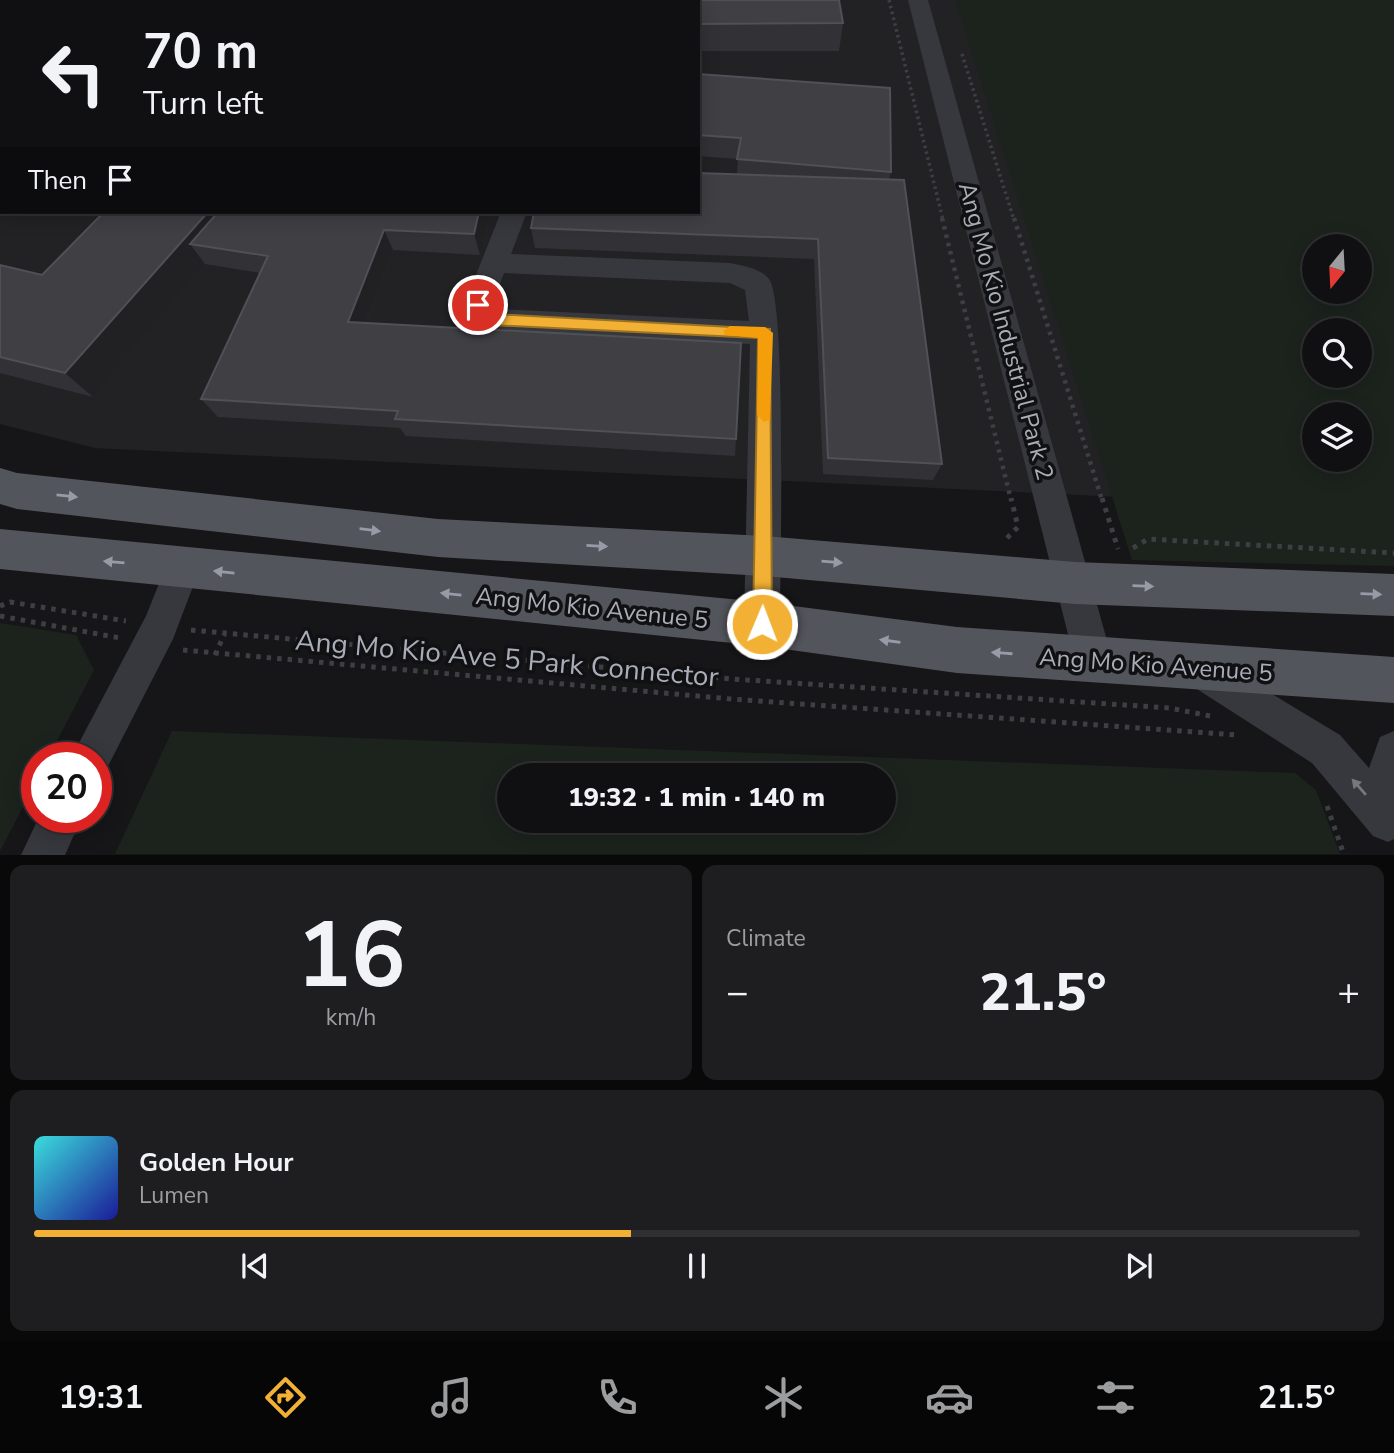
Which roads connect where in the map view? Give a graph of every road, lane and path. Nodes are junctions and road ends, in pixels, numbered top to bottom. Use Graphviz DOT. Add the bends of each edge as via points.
graph roads {
  1 [pos="889,0"];
  2 [pos="918,0"];
  3 [pos="960,51"];
  4 [pos="513,214"];
  5 [pos="497,263"];
  6 [pos="765,333"];
  7 [pos="0,486"];
  8 [pos="1007,538"];
  9 [pos="1133,548"];
  10 [pos="0,549"];
  11 [pos="1118,549"];
  12 [pos="1394,553"];
  13 [pos="764,556"];
  14 [pos="182,568"];
  15 [pos="1075,583"];
  16 [pos="1394,595"];
  17 [pos="0,606"];
  18 [pos="0,616"];
  19 [pos="762,624"];
  20 [pos="155,634"];
  21 [pos="224,635"];
  22 [pos="215,655"];
  23 [pos="1094,662"];
  24 [pos="1199,669"];
  25 [pos="1394,680"];
  26 [pos="1218,718"];
  27 [pos="1246,736"];
  28 [pos="100,742"];
  29 [pos="1394,751"];
  30 [pos="1324,798"];
  31 [pos="1391,828"];
  32 [pos="53,833"];
  33 [pos="42,855"];
  34 [pos="1344,855"];
  1 -- 8 [label="path" via="1018,527"];
  2 -- 15 [label="street, Ang Mo Kio Industrial Park 2"];
  3 -- 11 [label="path"];
  4 -- 5 [label="street"];
  5 -- 6 [label="street" via="744,275 758,285"];
  5 -- 6 [label="street" via="478,305 479,313 490,320"];
  6 -- 13 [label="street"];
  7 -- 13 [label="main road, one-way" via="438,538"];
  9 -- 12 [label="path" via="1147,540"];
  14 -- 10 [label="main road, Ang Mo Kio Avenue 5, one-way"];
  13 -- 15 [label="main road, one-way"];
  13 -- 19 [label="street"];
  19 -- 14 [label="main road, Ang Mo Kio Avenue 5, one-way"];
  14 -- 20 [label="street"];
  15 -- 16 [label="main road, one-way"];
  15 -- 23 [label="street, Ang Mo Kio Industrial Park 2"];
  17 -- 20 [label="path" via="10,602"];
  18 -- 20 [label="path, Ang Mo Kio Ave 5 Park Connector"];
  23 -- 19 [label="main road, Ang Mo Kio Avenue 5, one-way" via="957,650"];
  20 -- 21 [label="path"];
  20 -- 22 [label="path, Ang Mo Kio Ave 5 Park Connector"];
  20 -- 28 [label="street"];
  21 -- 22 [label="path"];
  21 -- 26 [label="path" via="732,679 1170,708"];
  22 -- 27 [label="path, Ang Mo Kio Ave 5 Park Connector"];
  23 -- 24 [label="main road, Ang Mo Kio Avenue 5"];
  24 -- 25 [label="main road, Ang Mo Kio Avenue 5"];
  31 -- 24 [label="street, one-way" via="1326,749"];
  29 -- 31 [label="street" via="1389,761"];
  30 -- 34 [label="path"];
  32 -- 33 [label="street"];
}
